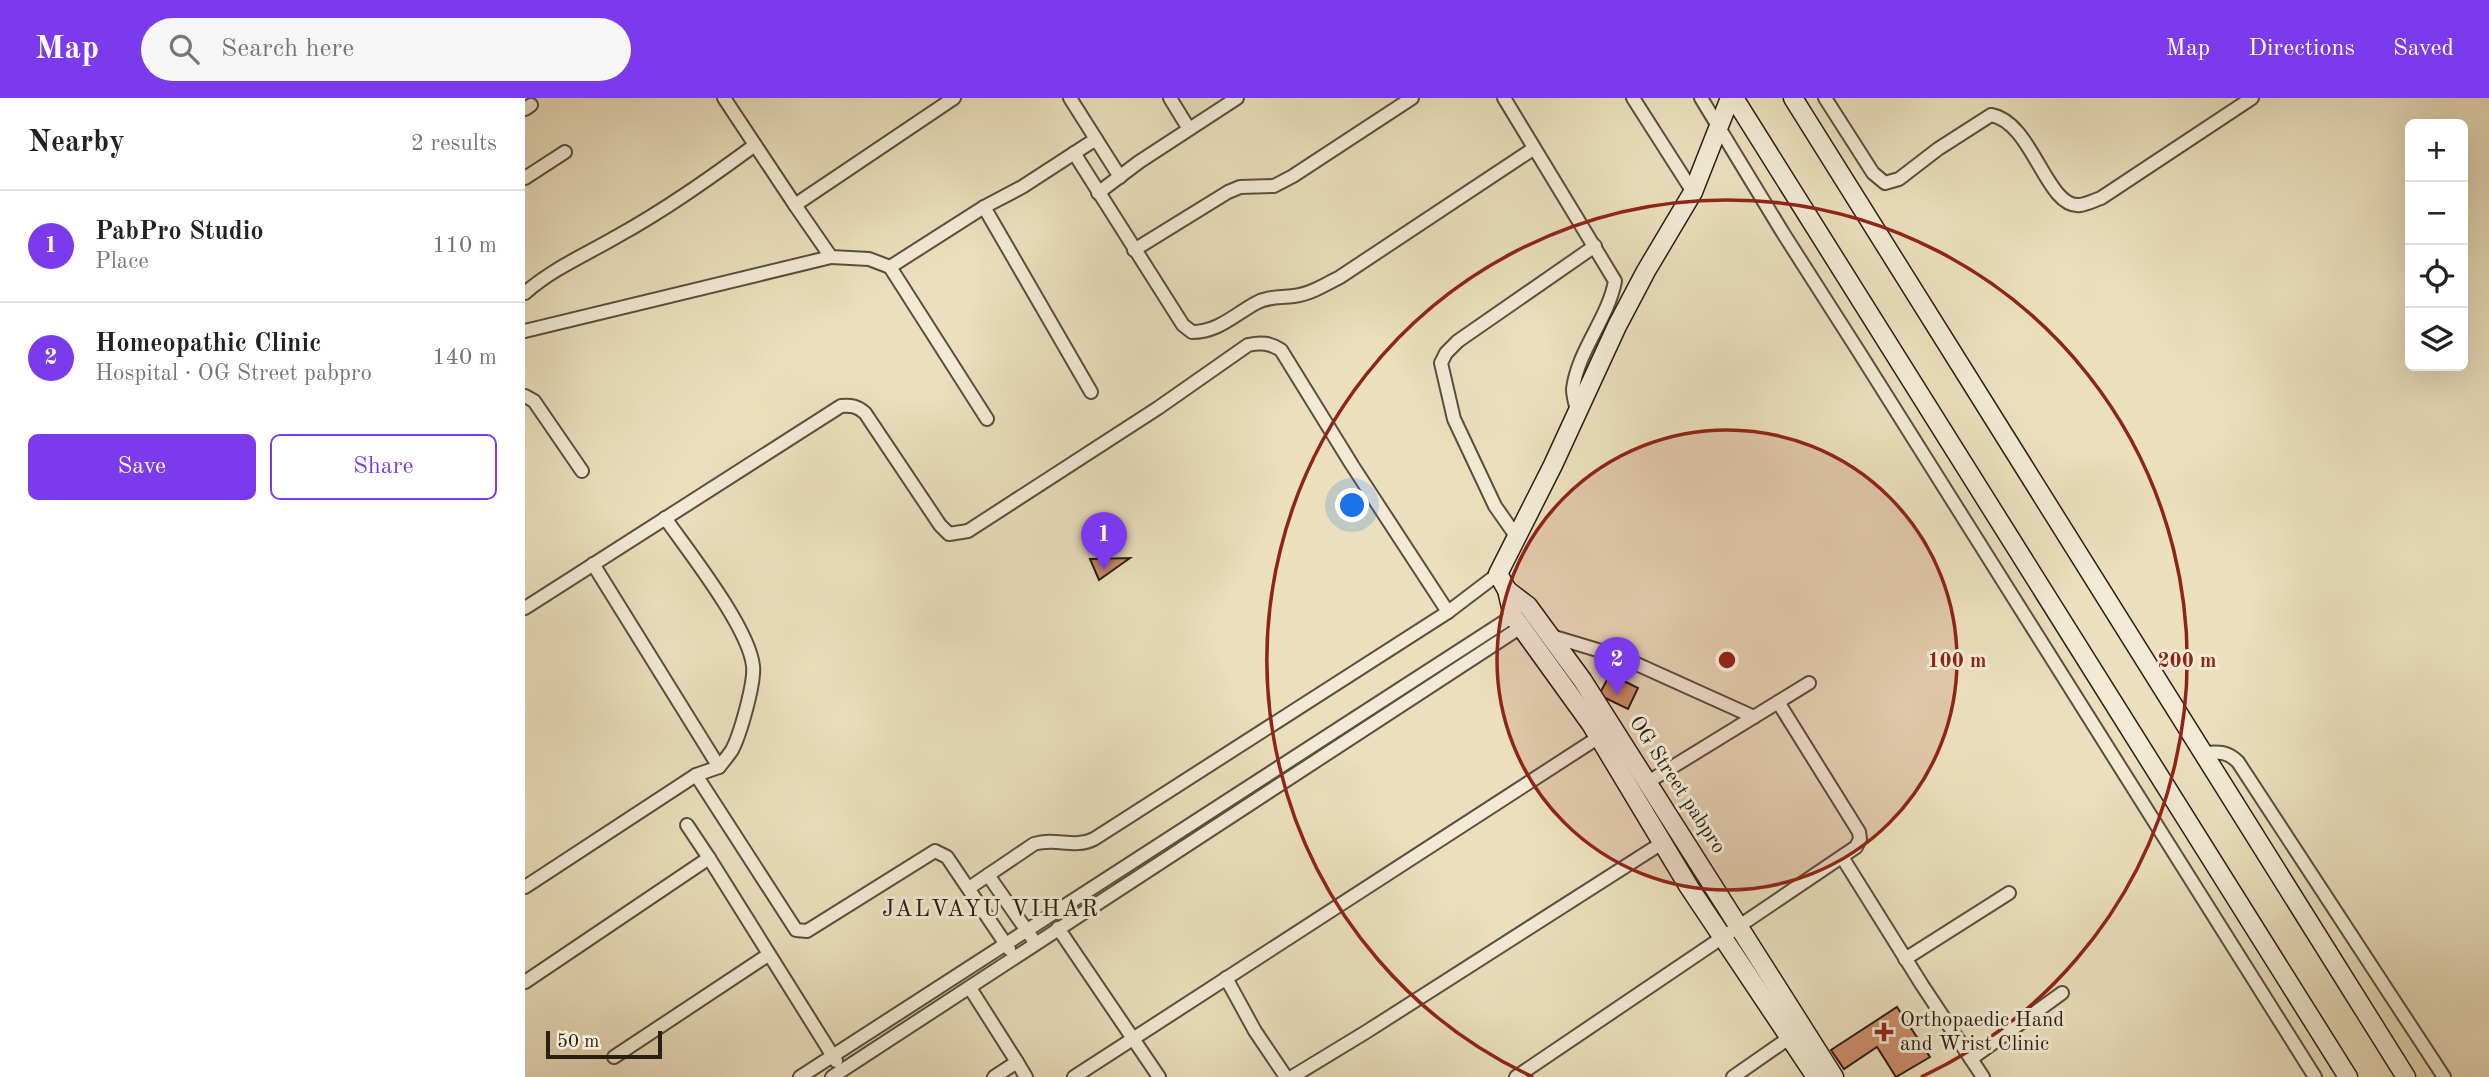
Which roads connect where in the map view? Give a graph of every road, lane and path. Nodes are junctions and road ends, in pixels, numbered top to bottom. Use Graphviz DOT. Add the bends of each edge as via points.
graph roads {
  1 [pos="724,98"];
  2 [pos="954,98"];
  3 [pos="1070,98"];
  4 [pos="1170,98"];
  5 [pos="1237,98"];
  6 [pos="1412,98"];
  7 [pos="1504,98"];
  8 [pos="1633,98"];
  9 [pos="1701,98"];
  10 [pos="1732,98"];
  11 [pos="1793,98"];
  12 [pos="1825,98"];
  13 [pos="2252,98"];
  14 [pos="1719,127"];
  15 [pos="1189,129"];
  16 [pos="1095,139"];
  17 [pos="755,145"];
  18 [pos="1533,149"];
  19 [pos="565,152"];
  20 [pos="1074,153"];
  21 [pos="1119,177"];
  22 [pos="525,178"];
  23 [pos="1693,192"];
  24 [pos="1098,193"];
  25 [pos="795,205"];
  26 [pos="983,206"];
  27 [pos="1595,246"];
  28 [pos="1134,250"];
  29 [pos="831,257"];
  30 [pos="890,267"];
  31 [pos="525,293"];
  32 [pos="525,331"];
  33 [pos="1091,392"];
  34 [pos="525,396"];
  35 [pos="1577,410"];
  36 [pos="987,419"];
  37 [pos="582,471"];
  38 [pos="665,518"];
  39 [pos="1516,536"];
  40 [pos="593,564"];
  41 [pos="1498,574"];
  42 [pos="525,608"];
  43 [pos="1448,612"];
  44 [pos="1525,617"];
  45 [pos="1551,636"];
  46 [pos="1809,683"];
  47 [pos="1778,702"];
  48 [pos="1754,717"];
  49 [pos="1599,737"];
  50 [pos="2203,753"];
  51 [pos="719,767"];
  52 [pos="696,775"];
  53 [pos="1648,782"];
  54 [pos="687,825"];
  55 [pos="1662,843"];
  56 [pos="1842,857"];
  57 [pos="709,858"];
  58 [pos="988,875"];
  59 [pos="525,887"];
  60 [pos="969,888"];
  61 [pos="2009,893"];
  62 [pos="1738,925"];
  63 [pos="1058,928"];
  64 [pos="1027,931"];
  65 [pos="1722,936"];
  66 [pos="1035,943"];
  67 [pos="1006,944"];
  68 [pos="768,955"];
  69 [pos="1015,957"];
  70 [pos="1905,959"];
  71 [pos="1226,978"];
  72 [pos="525,982"];
  73 [pos="970,988"];
  74 [pos="2062,993"];
  75 [pos="1133,1038"];
  76 [pos="1789,1038"];
  77 [pos="833,1056"];
  78 [pos="614,1057"];
  79 [pos="1971,1059"];
  80 [pos="1017,1062"];
  81 [pos="837,1074"];
  82 [pos="800,1077"];
  83 [pos="994,1077"];
  84 [pos="1026,1077"];
  85 [pos="1074,1077"];
  86 [pos="1159,1077"];
  87 [pos="1286,1077"];
  88 [pos="1292,1077"];
  89 [pos="1516,1077"];
  90 [pos="1733,1077"];
  91 [pos="1815,1077"];
  92 [pos="1834,1077"];
  93 [pos="1983,1077"];
  94 [pos="2315,1077"];
  95 [pos="2348,1077"];
  96 [pos="2406,1077"];
  97 [pos="2445,1077"];
  1 -- 17 [label="street"];
  2 -- 25 [label="street"];
  3 -- 16 [label="street"];
  4 -- 15 [label="street"];
  5 -- 15 [label="street"];
  6 -- 28 [label="street" via="1293,176 1274,186 1228,192"];
  7 -- 18 [label="street"];
  8 -- 23 [label="street"];
  9 -- 14 [label="street"];
  10 -- 14 [label="main road"];
  10 -- 95 [label="main road"];
  11 -- 50 [label="main road"];
  12 -- 13 [label="street" via="1873,173 1885,183 1991,115 2011,124 2056,191 2067,203 2080,205 2101,198"];
  14 -- 23 [label="main road"];
  14 -- 94 [label="street"];
  15 -- 21 [label="street"];
  16 -- 20 [label="street"];
  16 -- 21 [label="street"];
  17 -- 25 [label="street"];
  17 -- 31 [label="street" via="683,197 546,275"];
  18 -- 27 [label="street"];
  18 -- 28 [label="street" via="1340,277 1310,292 1268,298 1204,332 1192,332 1183,325"];
  19 -- 22 [label="street"];
  20 -- 24 [label="street"];
  20 -- 26 [label="street"];
  21 -- 24 [label="street"];
  23 -- 35 [label="main road" via="1646,271"];
  24 -- 28 [label="street"];
  25 -- 29 [label="street"];
  26 -- 30 [label="street"];
  26 -- 33 [label="street"];
  27 -- 35 [label="street" via="1615,281 1576,377"];
  27 -- 39 [label="street" via="1458,341 1441,363 1454,419 1495,506"];
  29 -- 30 [label="street" via="869,259"];
  29 -- 32 [label="street"];
  30 -- 36 [label="street"];
  34 -- 37 [label="street" via="534,401"];
  35 -- 39 [label="main road"];
  38 -- 40 [label="street"];
  38 -- 43 [label="street" via="849,405 865,413 940,525 949,534 960,534 1259,342 1281,350"];
  38 -- 51 [label="street" via="746,642 753,666 753,685 732,749"];
  39 -- 41 [label="main road"];
  40 -- 42 [label="street"];
  40 -- 51 [label="street"];
  41 -- 43 [label="street"];
  41 -- 44 [label="main road, OG Street pabpro"];
  43 -- 58 [label="street" via="1094,839 1079,844 1046,840 1034,844"];
  44 -- 45 [label="main road, OG Street pabpro"];
  44 -- 49 [label="main road, OG Street pabpro"];
  44 -- 63 [label="street"];
  44 -- 64 [label="street"];
  45 -- 48 [label="street" via="1621,657"];
  45 -- 53 [label="main road, OG Street pabpro"];
  46 -- 47 [label="street"];
  47 -- 48 [label="street"];
  47 -- 56 [label="street" via="1859,832 1856,848"];
  48 -- 53 [label="street"];
  49 -- 55 [label="main road, OG Street pabpro"];
  49 -- 71 [label="street"];
  50 -- 96 [label="main road"];
  50 -- 97 [label="street" via="2222,751 2238,762"];
  51 -- 52 [label="street"];
  52 -- 59 [label="street"];
  52 -- 60 [label="street" via="796,930 807,931 935,851 947,857"];
  53 -- 62 [label="main road, OG Street pabpro"];
  54 -- 57 [label="street"];
  55 -- 65 [label="main road, OG Street pabpro"];
  55 -- 88 [label="street"];
  56 -- 62 [label="street"];
  56 -- 70 [label="street"];
  57 -- 68 [label="street"];
  57 -- 72 [label="street"];
  58 -- 60 [label="street"];
  58 -- 64 [label="street"];
  60 -- 67 [label="street"];
  61 -- 70 [label="street"];
  62 -- 65 [label="street"];
  62 -- 92 [label="main road, OG Street pabpro"];
  63 -- 66 [label="street"];
  63 -- 75 [label="street"];
  64 -- 66 [label="street"];
  64 -- 67 [label="street"];
  65 -- 76 [label="main road, OG Street pabpro"];
  65 -- 89 [label="street"];
  66 -- 69 [label="street"];
  67 -- 69 [label="street"];
  67 -- 77 [label="street"];
  68 -- 77 [label="street"];
  68 -- 78 [label="street"];
  69 -- 73 [label="street"];
  70 -- 79 [label="street"];
  71 -- 75 [label="street"];
  71 -- 87 [label="street"];
  73 -- 80 [label="street"];
  73 -- 81 [label="street"];
  74 -- 79 [label="street"];
  75 -- 85 [label="street"];
  75 -- 86 [label="street"];
  76 -- 90 [label="street"];
  76 -- 91 [label="main road, OG Street pabpro"];
  77 -- 81 [label="street"];
  77 -- 82 [label="street"];
  79 -- 93 [label="street"];
  80 -- 83 [label="street"];
  80 -- 84 [label="street"];
}
